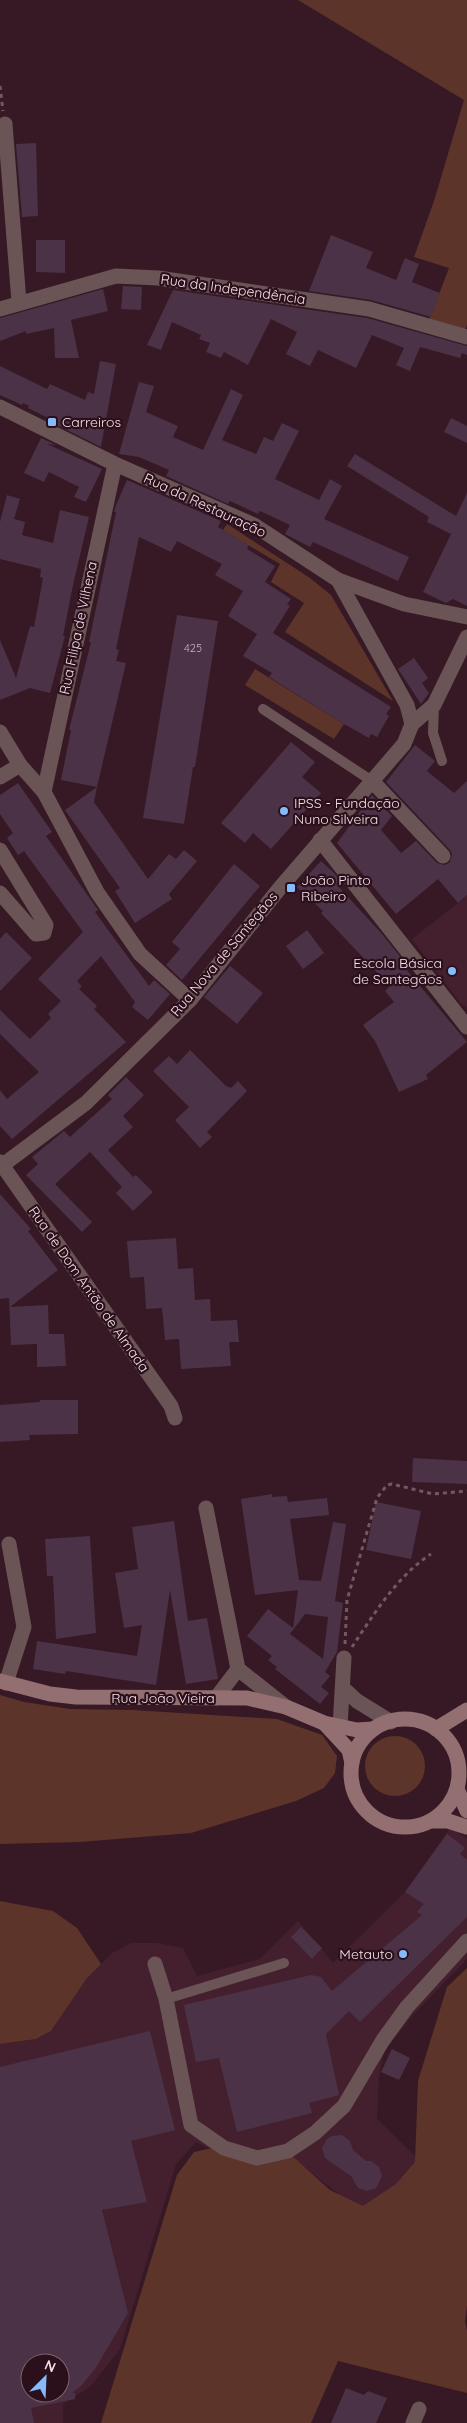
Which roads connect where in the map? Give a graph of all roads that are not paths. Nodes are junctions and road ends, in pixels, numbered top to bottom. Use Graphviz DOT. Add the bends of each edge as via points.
graph roads {
  1 [pos="4,124"];
  2 [pos="19,302"];
  3 [pos="0,309"];
  4 [pos="467,336"];
  5 [pos="0,407"];
  6 [pos="114,464"];
  7 [pos="338,580"];
  8 [pos="467,617"];
  9 [pos="467,637"];
  10 [pos="434,705"];
  11 [pos="263,709"];
  12 [pos="412,724"];
  13 [pos="0,732"];
  14 [pos="442,761"];
  15 [pos="20,765"];
  16 [pos="0,777"];
  17 [pos="372,781"];
  18 [pos="44,792"];
  19 [pos="320,840"];
  20 [pos="0,850"];
  21 [pos="443,856"];
  22 [pos="0,893"];
  23 [pos="190,1000"];
  24 [pos="467,1026"];
  25 [pos="1,1165"];
  26 [pos="175,1418"];
  27 [pos="206,1508"];
  28 [pos="9,1544"];
  29 [pos="344,1658"];
  30 [pos="238,1669"];
  31 [pos="3,1682"];
  32 [pos="344,1689"];
  33 [pos="216,1698"];
  34 [pos="286,1707"];
  35 [pos="467,1710"];
  36 [pos="391,1722"];
  37 [pos="324,1723"];
  38 [pos="340,1727"];
  39 [pos="373,1729"];
  40 [pos="436,1729"];
  41 [pos="462,1753"];
  42 [pos="352,1763"];
  43 [pos="457,1789"];
  44 [pos="467,1811"];
  45 [pos="431,1821"];
  46 [pos="467,1826"];
  47 [pos="467,1941"];
  48 [pos="284,1963"];
  49 [pos="156,1964"];
  50 [pos="166,1999"];
  1 -- 2 [label="street"];
  2 -- 3 [label="street, Rua da Independência"];
  2 -- 4 [label="street, Rua da Independência" via="116,276 158,278 369,309"];
  5 -- 6 [label="street, Rua da Restauração"];
  6 -- 7 [label="street, Rua da Restauração" via="254,525"];
  6 -- 18 [label="street, Rua Filipa de Vilhena"];
  7 -- 8 [label="street, Rua da Restauração" via="404,604"];
  7 -- 12 [label="street" via="407,705"];
  9 -- 10 [label="street"];
  10 -- 12 [label="street"];
  10 -- 14 [label="lane" via="433,733"];
  11 -- 17 [label="lane"];
  12 -- 17 [label="street, Rua Nova de Santegãos" via="404,744"];
  13 -- 15 [label="street"];
  15 -- 16 [label="street"];
  15 -- 18 [label="street"];
  17 -- 19 [label="street, Rua Nova de Santegãos"];
  17 -- 21 [label="street"];
  18 -- 23 [label="street" via="97,892 140,954"];
  19 -- 23 [label="street, Rua Nova de Santegãos"];
  19 -- 24 [label="street"];
  20 -- 22 [label="street" via="46,925 44,933 36,934"];
  23 -- 25 [label="street, Rua Nova de Santegãos" via="86,1103"];
  25 -- 26 [label="street, Rua de Dom Antão de Almada" via="171,1406"];
  27 -- 30 [label="street"];
  28 -- 31 [label="street" via="24,1627"];
  29 -- 32 [label="street"];
  30 -- 33 [label="street"];
  30 -- 34 [label="street"];
  31 -- 33 [label="street, Rua João Vieira" via="76,1697"];
  32 -- 36 [label="street" via="356,1701"];
  32 -- 38 [label="street"];
  33 -- 34 [label="street, Rua João Vieira" via="247,1698"];
  34 -- 37 [label="street, Rua João Vieira"];
  35 -- 40 [label="street"];
  36 -- 39 [label="street"];
  36 -- 40 [label="street" via="420,1722"];
  37 -- 38 [label="street, Rua João Vieira"];
  37 -- 42 [label="street, Rua João Vieira" via="349,1750"];
  38 -- 39 [label="street, Rua João Vieira"];
  39 -- 42 [label="street" via="358,1746"];
  40 -- 41 [label="street"];
  41 -- 43 [label="street"];
  42 -- 45 [label="street" via="351,1781 367,1812 382,1823 400,1827"];
  43 -- 44 [label="street"];
  43 -- 45 [label="street" via="447,1808"];
  45 -- 46 [label="street"];
  47 -- 50 [label="street" via="402,2013 344,2106 316,2133 288,2151 257,2158 224,2148 192,2126"];
  48 -- 50 [label="lane"];
  49 -- 50 [label="street"];
}
